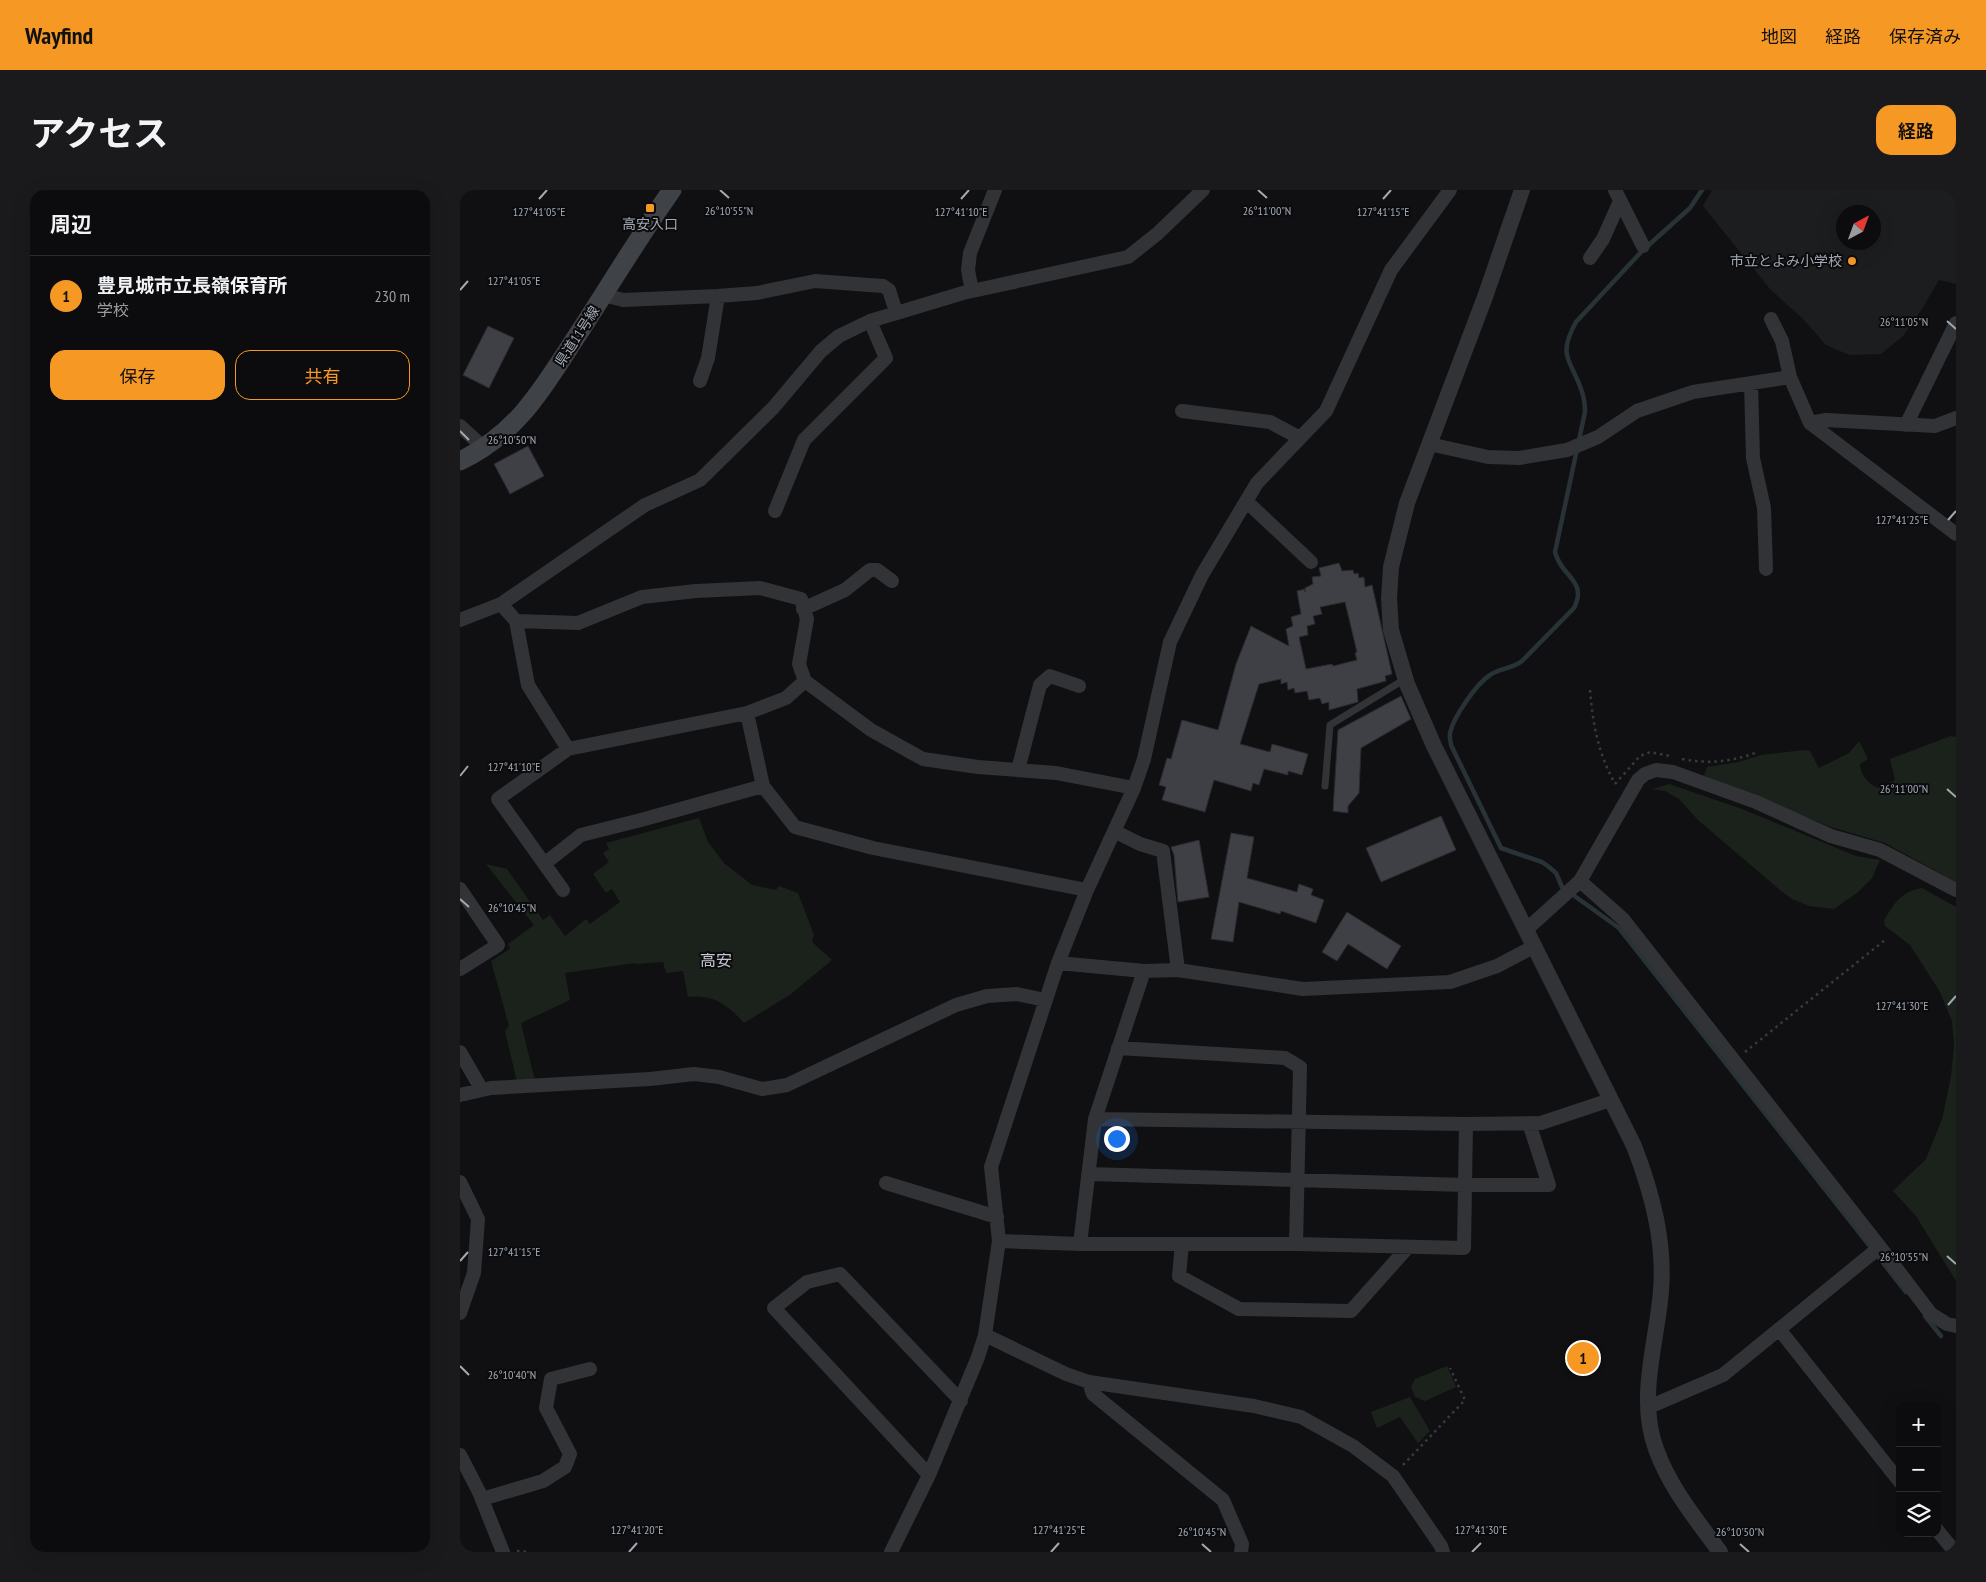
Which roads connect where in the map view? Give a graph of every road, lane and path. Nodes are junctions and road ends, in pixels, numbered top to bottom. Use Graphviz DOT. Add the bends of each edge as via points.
graph roads {
  1 [pos="672,190"];
  2 [pos="995,190"];
  3 [pos="1203,190"];
  4 [pos="1450,190"];
  5 [pos="1522,190"];
  6 [pos="1617,196"];
  7 [pos="1643,246"];
  8 [pos="1590,258"];
  9 [pos="972,291"];
  10 [pos="603,295"];
  11 [pos="718,296"];
  12 [pos="896,312"];
  13 [pos="1770,319"];
  14 [pos="870,321"];
  15 [pos="1956,322"];
  16 [pos="1790,377"];
  17 [pos="700,381"];
  18 [pos="1751,383"];
  19 [pos="1182,411"];
  20 [pos="1956,418"];
  21 [pos="1810,423"];
  22 [pos="1906,425"];
  23 [pos="460,426"];
  24 [pos="1300,438"];
  25 [pos="1429,444"];
  26 [pos="484,448"];
  27 [pos="460,461"];
  28 [pos="1246,501"];
  29 [pos="775,511"];
  30 [pos="1956,534"];
  31 [pos="1311,562"];
  32 [pos="1766,569"];
  33 [pos="892,581"];
  34 [pos="501,604"];
  35 [pos="804,609"];
  36 [pos="460,620"];
  37 [pos="516,621"];
  38 [pos="1405,679"];
  39 [pos="806,681"];
  40 [pos="1079,686"];
  41 [pos="1590,690"];
  42 [pos="747,713"];
  43 [pos="568,749"];
  44 [pos="1018,770"];
  45 [pos="763,786"];
  46 [pos="1325,786"];
  47 [pos="1134,788"];
  48 [pos="1626,799"];
  49 [pos="1114,831"];
  50 [pos="544,864"];
  51 [pos="1580,881"];
  52 [pos="460,889"];
  53 [pos="563,890"];
  54 [pos="1088,890"];
  55 [pos="1956,890"];
  56 [pos="1527,929"];
  57 [pos="1886,940"];
  58 [pos="1535,946"];
  59 [pos="1058,962"];
  60 [pos="460,969"];
  61 [pos="1178,970"];
  62 [pos="1144,972"];
  63 [pos="1045,1000"];
  64 [pos="1118,1048"];
  65 [pos="460,1052"];
  66 [pos="1734,1061"];
  67 [pos="482,1090"];
  68 [pos="460,1095"];
  69 [pos="1610,1100"];
  70 [pos="1095,1119"];
  71 [pos="1298,1122"];
  72 [pos="1529,1123"];
  73 [pos="1466,1124"];
  74 [pos="1088,1174"];
  75 [pos="1297,1180"];
  76 [pos="460,1182"];
  77 [pos="886,1183"];
  78 [pos="1465,1185"];
  79 [pos="997,1217"];
  80 [pos="999,1241"];
  81 [pos="1080,1244"];
  82 [pos="1182,1244"];
  83 [pos="1296,1244"];
  84 [pos="1408,1247"];
  85 [pos="1880,1247"];
  86 [pos="460,1313"];
  87 [pos="1956,1326"];
  88 [pos="1780,1329"];
  89 [pos="985,1335"];
  90 [pos="1450,1368"];
  91 [pos="590,1369"];
  92 [pos="1089,1382"];
  93 [pos="961,1401"];
  94 [pos="1648,1407"];
  95 [pos="460,1454"];
  96 [pos="929,1475"];
  97 [pos="1393,1476"];
  98 [pos="1896,1477"];
  99 [pos="482,1499"];
  100 [pos="1941,1535"];
  101 [pos="503,1552"];
  102 [pos="891,1552"];
  103 [pos="1241,1552"];
  104 [pos="1443,1552"];
  105 [pos="1720,1552"];
  106 [pos="1955,1552"];
  1 -- 10 [label="main road, 県道11号線"];
  2 -- 9 [label="street" via="970,253 968,270"];
  3 -- 9 [label="street" via="1128,257"];
  4 -- 24 [label="street" via="1391,270 1326,411"];
  5 -- 25 [label="street"];
  6 -- 7 [label="street"];
  6 -- 8 [label="street" via="1603,239"];
  9 -- 12 [label="street"];
  10 -- 11 [label="street" via="623,300"];
  10 -- 26 [label="main road, 県道11号線" via="534,401"];
  11 -- 12 [label="street" via="758,293 815,281 883,286 889,290"];
  11 -- 17 [label="street" via="708,358"];
  12 -- 14 [label="street"];
  13 -- 16 [label="street" via="1782,341"];
  14 -- 29 [label="street" via="886,358 804,440"];
  14 -- 34 [label="street" via="840,336 822,351 773,408 700,480 645,504"];
  15 -- 22 [label="street"];
  16 -- 18 [label="street"];
  16 -- 21 [label="street"];
  18 -- 25 [label="street" via="1693,392 1637,411 1598,437 1567,450 1519,458 1488,457"];
  18 -- 32 [label="street" via="1753,458 1764,508"];
  19 -- 24 [label="street" via="1270,422"];
  20 -- 22 [label="street" via="1935,426"];
  21 -- 22 [label="street" via="1826,420"];
  21 -- 30 [label="street"];
  23 -- 26 [label="street"];
  24 -- 28 [label="street" via="1257,483"];
  25 -- 38 [label="street" via="1407,503 1391,567 1391,630"];
  26 -- 27 [label="main road, 県道11号線"];
  28 -- 31 [label="street"];
  28 -- 47 [label="street" via="1202,575 1170,642 1144,759"];
  33 -- 35 [label="street" via="878,570 870,570 845,590"];
  34 -- 36 [label="street"];
  34 -- 37 [label="street"];
  35 -- 37 [label="street" via="801,599 760,588 642,597 578,623"];
  35 -- 39 [label="street" via="806,620 799,664"];
  37 -- 43 [label="street" via="528,685"];
  38 -- 46 [label="lane" via="1330,725"];
  38 -- 56 [label="street" via="1434,746"];
  39 -- 42 [label="street" via="786,698"];
  39 -- 44 [label="street" via="871,730 923,759"];
  40 -- 44 [label="street" via="1050,676 1040,684"];
  41 -- 48 [label="path" via="1597,744 1606,767"];
  42 -- 43 [label="street"];
  42 -- 45 [label="street"];
  43 -- 50 [label="street" via="498,799"];
  44 -- 47 [label="street" via="1056,773"];
  45 -- 50 [label="street" via="581,835"];
  45 -- 54 [label="street" via="795,827 873,848"];
  47 -- 49 [label="street"];
  48 -- 51 [label="street"];
  48 -- 55 [label="street" via="1645,774 1656,770 1672,772 1756,802 1831,836 1880,850"];
  49 -- 54 [label="street"];
  49 -- 61 [label="street" via="1163,851"];
  50 -- 53 [label="street"];
  51 -- 56 [label="street"];
  51 -- 66 [label="street" via="1623,919"];
  52 -- 60 [label="street" via="498,945"];
  54 -- 59 [label="street"];
  56 -- 58 [label="street"];
  57 -- 66 [label="path"];
  58 -- 61 [label="street" via="1497,966 1450,982 1303,989"];
  58 -- 69 [label="street"];
  59 -- 62 [label="street"];
  59 -- 63 [label="street"];
  61 -- 62 [label="street"];
  62 -- 64 [label="street"];
  63 -- 67 [label="street" via="1017,994 987,996 956,1004 787,1085 762,1089 694,1074"];
  63 -- 79 [label="street" via="992,1167"];
  64 -- 70 [label="street"];
  64 -- 71 [label="street" via="1285,1058 1300,1066"];
  65 -- 67 [label="street"];
  66 -- 85 [label="street"];
  67 -- 68 [label="street"];
  69 -- 72 [label="street" via="1541,1123"];
  69 -- 94 [label="street" via="1649,1184 1662,1256 1662,1289"];
  70 -- 71 [label="street"];
  70 -- 74 [label="street"];
  71 -- 73 [label="street"];
  71 -- 75 [label="street"];
  72 -- 73 [label="street"];
  72 -- 78 [label="street" via="1549,1185"];
  73 -- 78 [label="street"];
  74 -- 75 [label="street"];
  74 -- 81 [label="street"];
  75 -- 78 [label="street"];
  75 -- 83 [label="street"];
  76 -- 86 [label="street" via="478,1219 474,1273"];
  77 -- 79 [label="street"];
  78 -- 84 [label="street" via="1464,1248"];
  79 -- 80 [label="street"];
  80 -- 81 [label="street"];
  80 -- 89 [label="street"];
  81 -- 82 [label="street"];
  82 -- 83 [label="street"];
  82 -- 84 [label="street" via="1179,1276 1239,1308 1350,1311"];
  83 -- 84 [label="street"];
  85 -- 87 [label="street" via="1931,1314"];
  85 -- 88 [label="street"];
  88 -- 94 [label="street" via="1723,1375"];
  88 -- 98 [label="street"];
  89 -- 92 [label="street"];
  89 -- 93 [label="street"];
  90 -- 97 [label="path" via="1465,1400"];
  91 -- 99 [label="street" via="552,1379 546,1408 570,1454 565,1467 543,1482"];
  92 -- 97 [label="street" via="1254,1406 1301,1417 1353,1446"];
  92 -- 103 [label="street" via="1093,1394 1223,1500 1242,1544"];
  93 -- 96 [label="street"];
  93 -- 96 [label="street" via="840,1274 807,1282 774,1308"];
  94 -- 105 [label="street" via="1655,1448 1671,1484"];
  95 -- 99 [label="street"];
  96 -- 102 [label="street"];
  97 -- 104 [label="street"];
  99 -- 101 [label="street"];
  100 -- 106 [label="street"];
}
